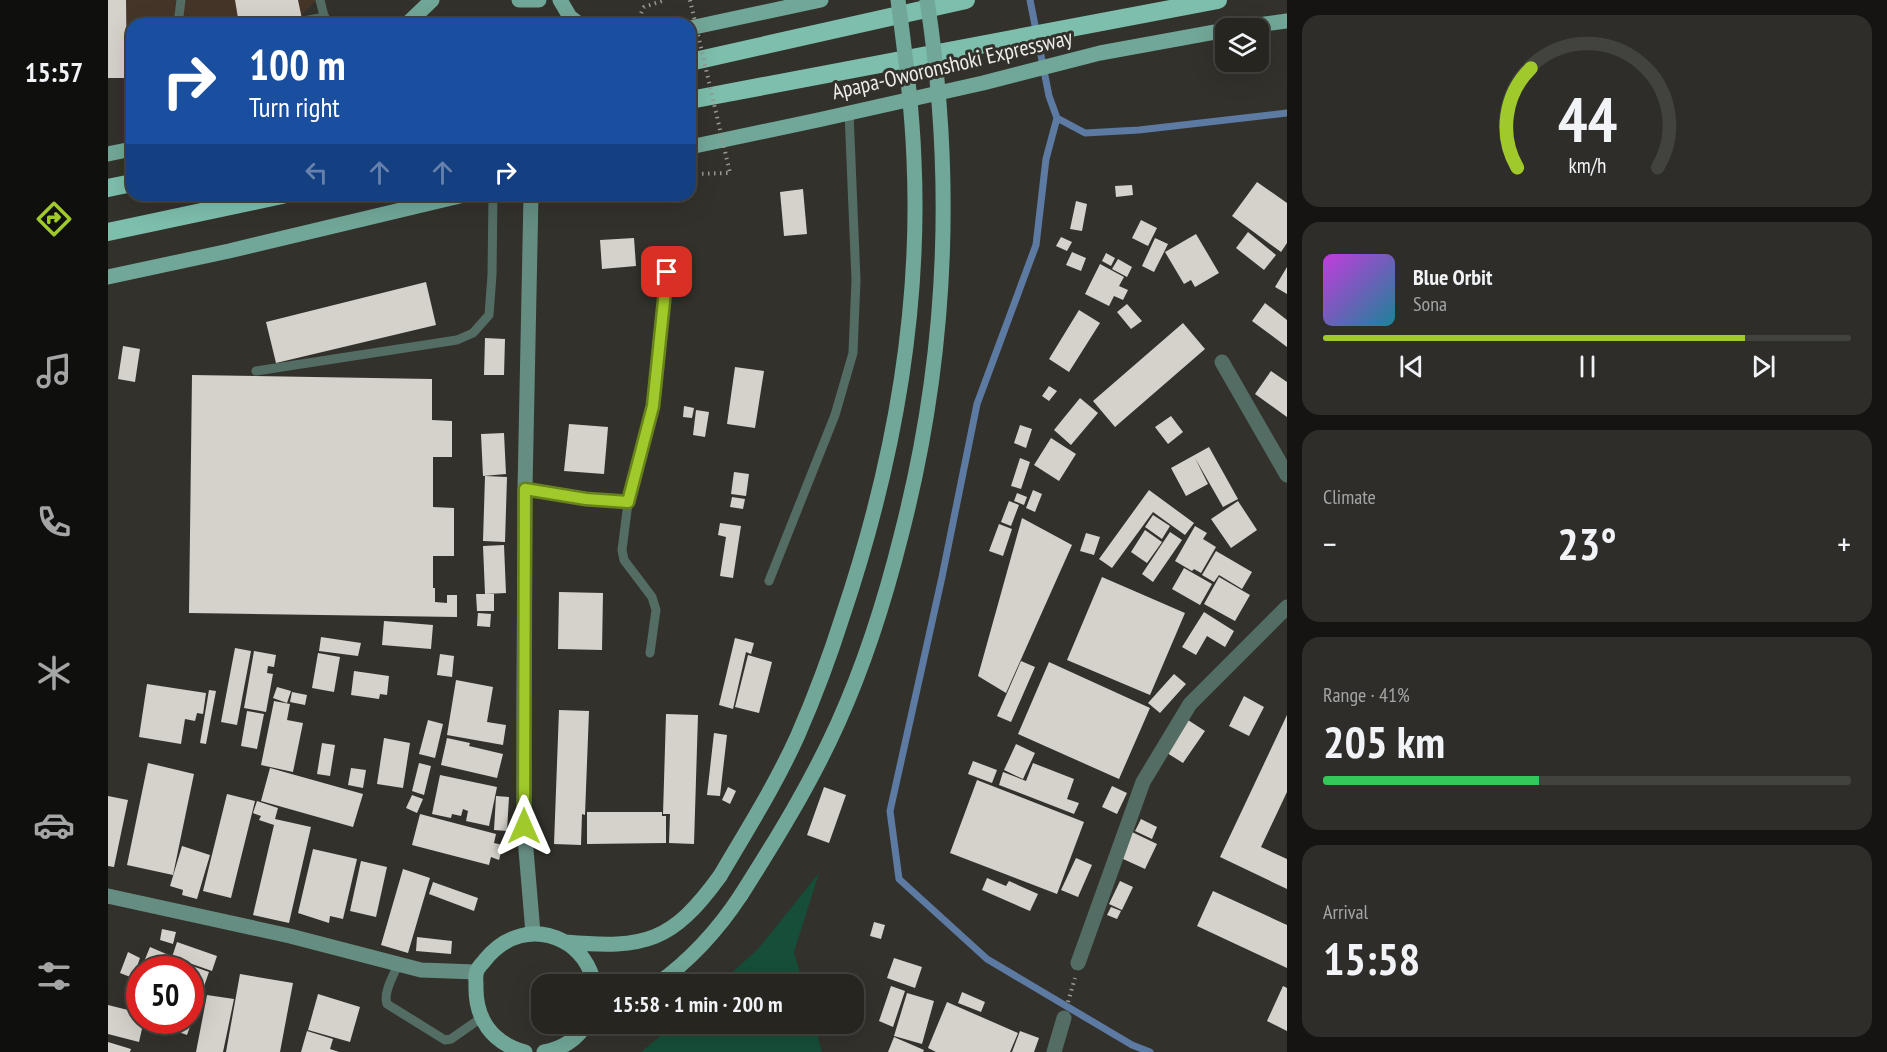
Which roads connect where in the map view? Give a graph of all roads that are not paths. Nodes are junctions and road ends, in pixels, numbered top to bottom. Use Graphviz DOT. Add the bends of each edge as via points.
graph roads {
  1 [pos="182,0"];
  2 [pos="320,0"];
  3 [pos="432,0"];
  4 [pos="519,0"];
  5 [pos="539,0"];
  6 [pos="560,0"];
  7 [pos="821,0"];
  8 [pos="898,0"];
  9 [pos="927,0"];
  10 [pos="965,0"];
  11 [pos="1218,0"];
  12 [pos="179,18"];
  13 [pos="324,18"];
  14 [pos="412,18"];
  15 [pos="571,18"];
  16 [pos="1287,21"];
  17 [pos="1269,23"];
  18 [pos="696,27"];
  19 [pos="1215,32"];
  20 [pos="696,61"];
  21 [pos="696,99"];
  22 [pos="849,113"];
  23 [pos="696,146"];
  24 [pos="126,150"];
  25 [pos="108,154"];
  26 [pos="126,184"];
  27 [pos="108,188"];
  28 [pos="254,201"];
  29 [pos="439,201"];
  30 [pos="493,201"];
  31 [pos="531,201"];
  32 [pos="108,232"];
  33 [pos="667,272"];
  34 [pos="108,277"];
  35 [pos="1222,362"];
  36 [pos="256,371"];
  37 [pos="1287,475"];
  38 [pos="525,489"];
  39 [pos="628,502"];
  40 [pos="769,581"];
  41 [pos="1287,608"];
  42 [pos="650,653"];
  43 [pos="108,896"];
  44 [pos="532,933"];
  45 [pos="566,942"];
  46 [pos="398,965"];
  47 [pos="1077,970"];
  48 [pos="476,972"];
  49 [pos="591,974"];
  50 [pos="669,974"];
  51 [pos="481,1018"];
  52 [pos="1064,1018"];
  53 [pos="576,1034"];
  54 [pos="525,1052"];
  55 [pos="544,1052"];
  56 [pos="1054,1052"];
  1 -- 12 [label="lane"];
  2 -- 13 [label="lane"];
  3 -- 14 [label="main road"];
  4 -- 5 [label="main road"];
  6 -- 15 [label="main road"];
  7 -- 18 [label="main road"];
  8 -- 45 [label="main road, bridge" via="914,162 909,316 887,465 830,656 797,736 766,797 701,902 674,927 650,939 613,945"];
  9 -- 50 [label="main road, bridge" via="944,175 939,332 910,501 887,589 838,724 777,838 721,926"];
  10 -- 20 [label="highway"];
  11 -- 21 [label="highway, Apapa-Oworonshoki Expressway"];
  16 -- 17 [label="main road"];
  19 -- 22 [label="main road, Apapa-Oworonshoki Expressway" via="1100,53"];
  22 -- 23 [label="main road, Apapa-Oworonshoki Expressway"];
  22 -- 40 [label="lane" via="856,280 853,353 836,414"];
  24 -- 25 [label="main road"];
  26 -- 27 [label="highway"];
  28 -- 32 [label="highway"];
  29 -- 34 [label="main road"];
  30 -- 36 [label="lane" via="489,315 473,333 458,340"];
  31 -- 38 [label="main road"];
  33 -- 39 [label="lane" via="653,406"];
  35 -- 37 [label="street"];
  38 -- 39 [label="lane"];
  38 -- 44 [label="main road" via="524,826"];
  39 -- 42 [label="lane" via="622,550 624,560 652,597 656,610"];
  41 -- 47 [label="street" via="1190,704 1143,782"];
  43 -- 46 [label="main road" via="290,936"];
  44 -- 45 [label="main road"];
  44 -- 48 [label="main road" via="500,944"];
  45 -- 49 [label="main road" via="583,958"];
  46 -- 48 [label="main road"];
  46 -- 51 [label="lane" via="385,999 387,1004 445,1040 451,1040"];
  48 -- 51 [label="main road" via="475,995"];
  51 -- 54 [label="main road" via="494,1037"];
  52 -- 56 [label="street"];
  53 -- 55 [label="main road" via="560,1047"];
}
